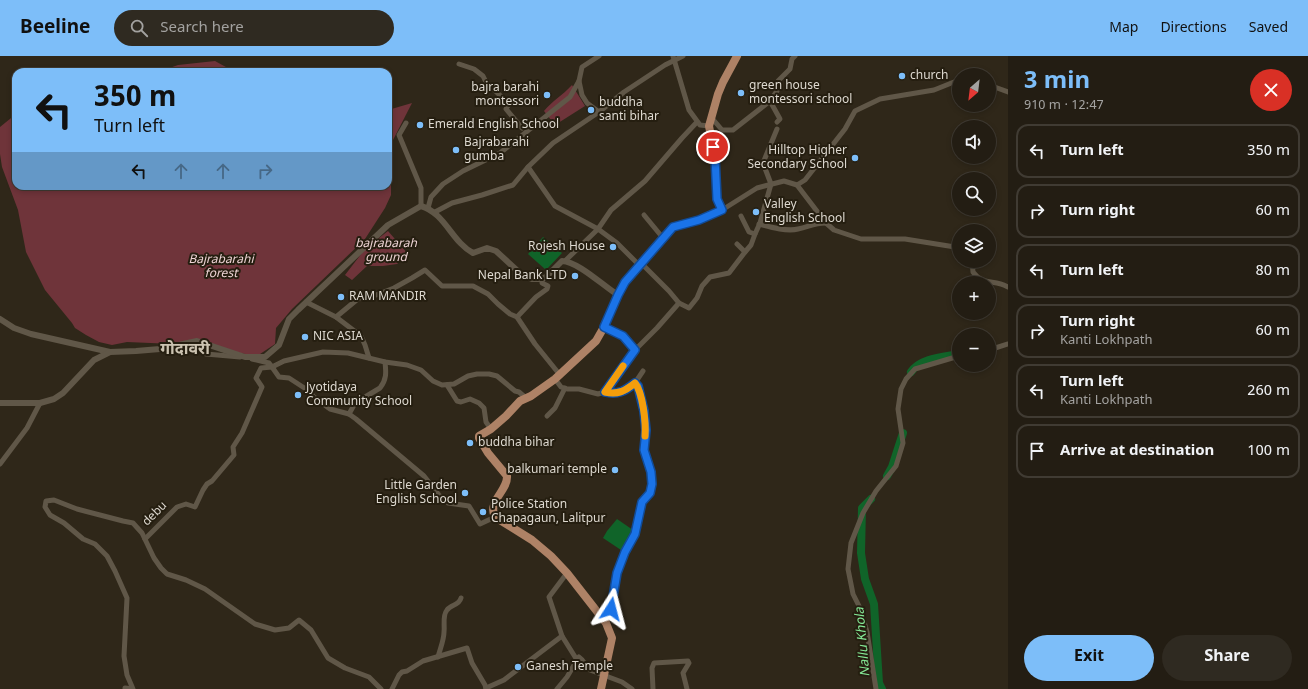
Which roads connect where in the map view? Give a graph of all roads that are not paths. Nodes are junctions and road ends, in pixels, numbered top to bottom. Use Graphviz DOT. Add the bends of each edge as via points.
graph roads {
  1 [pos="596,56"];
  2 [pos="683,56"];
  3 [pos="737,56"];
  4 [pos="795,56"];
  5 [pos="674,58"];
  6 [pos="459,64"];
  7 [pos="579,81"];
  8 [pos="952,83"];
  9 [pos="996,88"];
  10 [pos="1008,92"];
  11 [pos="770,101"];
  12 [pos="599,112"];
  13 [pos="711,117"];
  14 [pos="697,122"];
  15 [pos="777,122"];
  16 [pos="406,123"];
  17 [pos="709,126"];
  18 [pos="522,128"];
  19 [pos="777,129"];
  20 [pos="528,167"];
  21 [pos="771,184"];
  22 [pos="797,185"];
  23 [pos="421,206"];
  24 [pos="428,208"];
  25 [pos="722,210"];
  26 [pos="435,212"];
  27 [pos="644,215"];
  28 [pos="741,216"];
  29 [pos="826,223"];
  30 [pos="759,224"];
  31 [pos="598,229"];
  32 [pos="755,234"];
  33 [pos="663,238"];
  34 [pos="737,244"];
  35 [pos="952,246"];
  36 [pos="745,252"];
  37 [pos="565,261"];
  38 [pos="640,264"];
  39 [pos="973,268"];
  40 [pos="542,279"];
  41 [pos="1008,287"];
  42 [pos="618,295"];
  43 [pos="306,302"];
  44 [pos="679,303"];
  45 [pos="336,317"];
  46 [pos="517,317"];
  47 [pos="0,319"];
  48 [pos="604,327"];
  49 [pos="1008,344"];
  50 [pos="996,348"];
  51 [pos="635,350"];
  52 [pos="110,352"];
  53 [pos="206,354"];
  54 [pos="369,358"];
  55 [pos="952,358"];
  56 [pos="385,362"];
  57 [pos="272,367"];
  58 [pos="643,371"];
  59 [pos="558,377"];
  60 [pos="635,383"];
  61 [pos="447,385"];
  62 [pos="565,388"];
  63 [pos="605,392"];
  64 [pos="526,398"];
  65 [pos="0,403"];
  66 [pos="40,403"];
  67 [pos="349,414"];
  68 [pos="547,416"];
  69 [pos="491,429"];
  70 [pos="0,464"];
  71 [pos="495,517"];
  72 [pos="145,539"];
  73 [pos="567,573"];
  74 [pos="461,598"];
  75 [pos="606,623"];
  76 [pos="562,636"];
  77 [pos="438,656"];
  78 [pos="578,660"];
  79 [pos="604,675"];
  80 [pos="615,680"];
  81 [pos="125,689"];
  82 [pos="382,689"];
  83 [pos="392,689"];
  84 [pos="486,689"];
  85 [pos="557,689"];
  86 [pos="601,689"];
  87 [pos="625,689"];
  88 [pos="632,689"];
  89 [pos="653,689"];
  90 [pos="687,689"];
  91 [pos="876,689"];
  1 -- 7 [label="street" via="582,67"];
  2 -- 5 [label="street"];
  3 -- 13 [label="main road" via="723,82"];
  4 -- 11 [label="street" via="790,69 778,81 777,91"];
  5 -- 12 [label="street"];
  5 -- 14 [label="street" via="689,110"];
  6 -- 18 [label="street" via="474,69 483,76 509,104 506,109"];
  7 -- 12 [label="street" via="587,103"];
  7 -- 24 [label="street" via="570,97 500,152 443,184 431,197"];
  8 -- 22 [label="street" via="934,90 880,99 855,111 846,129 805,180"];
  9 -- 10 [label="street"];
  11 -- 13 [label="street" via="733,130 722,130"];
  11 -- 15 [label="street" via="780,119"];
  12 -- 20 [label="street" via="553,143"];
  13 -- 17 [label="main road"];
  14 -- 17 [label="street"];
  14 -- 31 [label="street" via="645,181 611,210"];
  16 -- 23 [label="street" via="399,135 421,188"];
  17 -- 25 [label="main road" via="715,157 717,199"];
  19 -- 21 [label="street" via="763,163"];
  20 -- 26 [label="street" via="513,185 452,203"];
  20 -- 31 [label="street" via="555,206"];
  21 -- 22 [label="street" via="784,181"];
  21 -- 25 [label="street" via="757,188"];
  21 -- 30 [label="street"];
  22 -- 29 [label="street"];
  23 -- 24 [label="street"];
  23 -- 43 [label="street" via="388,225"];
  24 -- 26 [label="street"];
  25 -- 33 [label="main road" via="673,227"];
  26 -- 40 [label="street" via="469,251 473,253 487,248 496,250 522,275"];
  27 -- 33 [label="street"];
  28 -- 32 [label="street" via="749,232"];
  29 -- 30 [label="street" via="816,223 796,230"];
  29 -- 35 [label="street" via="834,230 862,239 905,239"];
  30 -- 32 [label="street"];
  31 -- 37 [label="street"];
  31 -- 38 [label="street" via="618,242"];
  32 -- 36 [label="street"];
  33 -- 38 [label="main road"];
  34 -- 36 [label="street"];
  36 -- 44 [label="street" via="729,273 710,277 689,308"];
  37 -- 40 [label="street"];
  37 -- 42 [label="street" via="577,266"];
  38 -- 42 [label="main road"];
  38 -- 44 [label="street"];
  39 -- 41 [label="street" via="973,272 986,282 996,282"];
  40 -- 46 [label="street" via="542,283 548,286 547,289"];
  42 -- 48 [label="main road"];
  43 -- 45 [label="street"];
  43 -- 52 [label="street" via="289,319 279,345 265,357 245,357 197,341 160,349"];
  44 -- 51 [label="street"];
  45 -- 46 [label="street" via="359,298 371,297 394,288 425,270 442,286 473,286 488,294"];
  45 -- 54 [label="street" via="361,336"];
  46 -- 59 [label="street"];
  47 -- 52 [label="street" via="14,328 31,334"];
  48 -- 51 [label="street" via="623,336"];
  48 -- 59 [label="main road" via="596,341"];
  49 -- 50 [label="street"];
  51 -- 63 [label="street"];
  52 -- 66 [label="street" via="94,360 63,392"];
  53 -- 57 [label="street" via="255,359 269,363"];
  54 -- 56 [label="street"];
  54 -- 57 [label="street" via="348,353 323,352 284,360"];
  55 -- 91 [label="street" via="915,369 906,378 898,408 903,443 896,466 876,491 863,513 851,543 848,569 853,594 867,632"];
  56 -- 61 [label="street" via="421,370 439,384"];
  56 -- 67 [label="street" via="386,379 380,388 354,405"];
  57 -- 67 [label="street" via="279,377 289,378 330,409"];
  57 -- 72 [label="street, debu" via="261,368 256,378 262,387 242,433 233,447 234,455 207,484 195,507 186,504 177,507"];
  58 -- 60 [label="street"];
  59 -- 62 [label="street" via="561,387"];
  59 -- 64 [label="main road"];
  60 -- 63 [label="street" via="614,394"];
  60 -- 75 [label="street" via="644,411 644,450 652,484 650,493 642,502 635,534 617,573 609,619"];
  61 -- 64 [label="street" via="468,376 489,374 497,376"];
  61 -- 69 [label="street" via="458,401 470,399 480,403"];
  62 -- 63 [label="street" via="598,394"];
  62 -- 68 [label="street" via="555,408"];
  64 -- 69 [label="main road"];
  65 -- 66 [label="street"];
  66 -- 70 [label="street" via="27,428"];
  67 -- 71 [label="street" via="424,476 448,503 469,506 480,524"];
  69 -- 71 [label="main road" via="479,438 505,473 507,480 493,506 492,512"];
  71 -- 73 [label="main road" via="532,540"];
  72 -- 81 [label="street" via="133,523 77,509 54,500 46,501 45,507 50,515 83,539 95,544 107,556 127,598 124,656 133,689"];
  72 -- 82 [label="street" via="154,558 167,574 205,589 255,624 275,630 289,628 299,620 311,630 328,658 344,668 369,677"];
  73 -- 75 [label="main road"];
  73 -- 76 [label="street" via="549,597"];
  74 -- 77 [label="street" via="446,611 444,634"];
  75 -- 79 [label="main road" via="612,638"];
  76 -- 78 [label="street"];
  76 -- 84 [label="street" via="504,680"];
  77 -- 83 [label="street" via="399,674"];
  77 -- 84 [label="street" via="467,648"];
  78 -- 79 [label="street" via="579,657 585,661 587,667"];
  78 -- 85 [label="street"];
  79 -- 80 [label="street"];
  79 -- 86 [label="main road"];
  80 -- 87 [label="street"];
  80 -- 88 [label="street"];
  89 -- 90 [label="street" via="654,663 688,661 683,673"];
}
